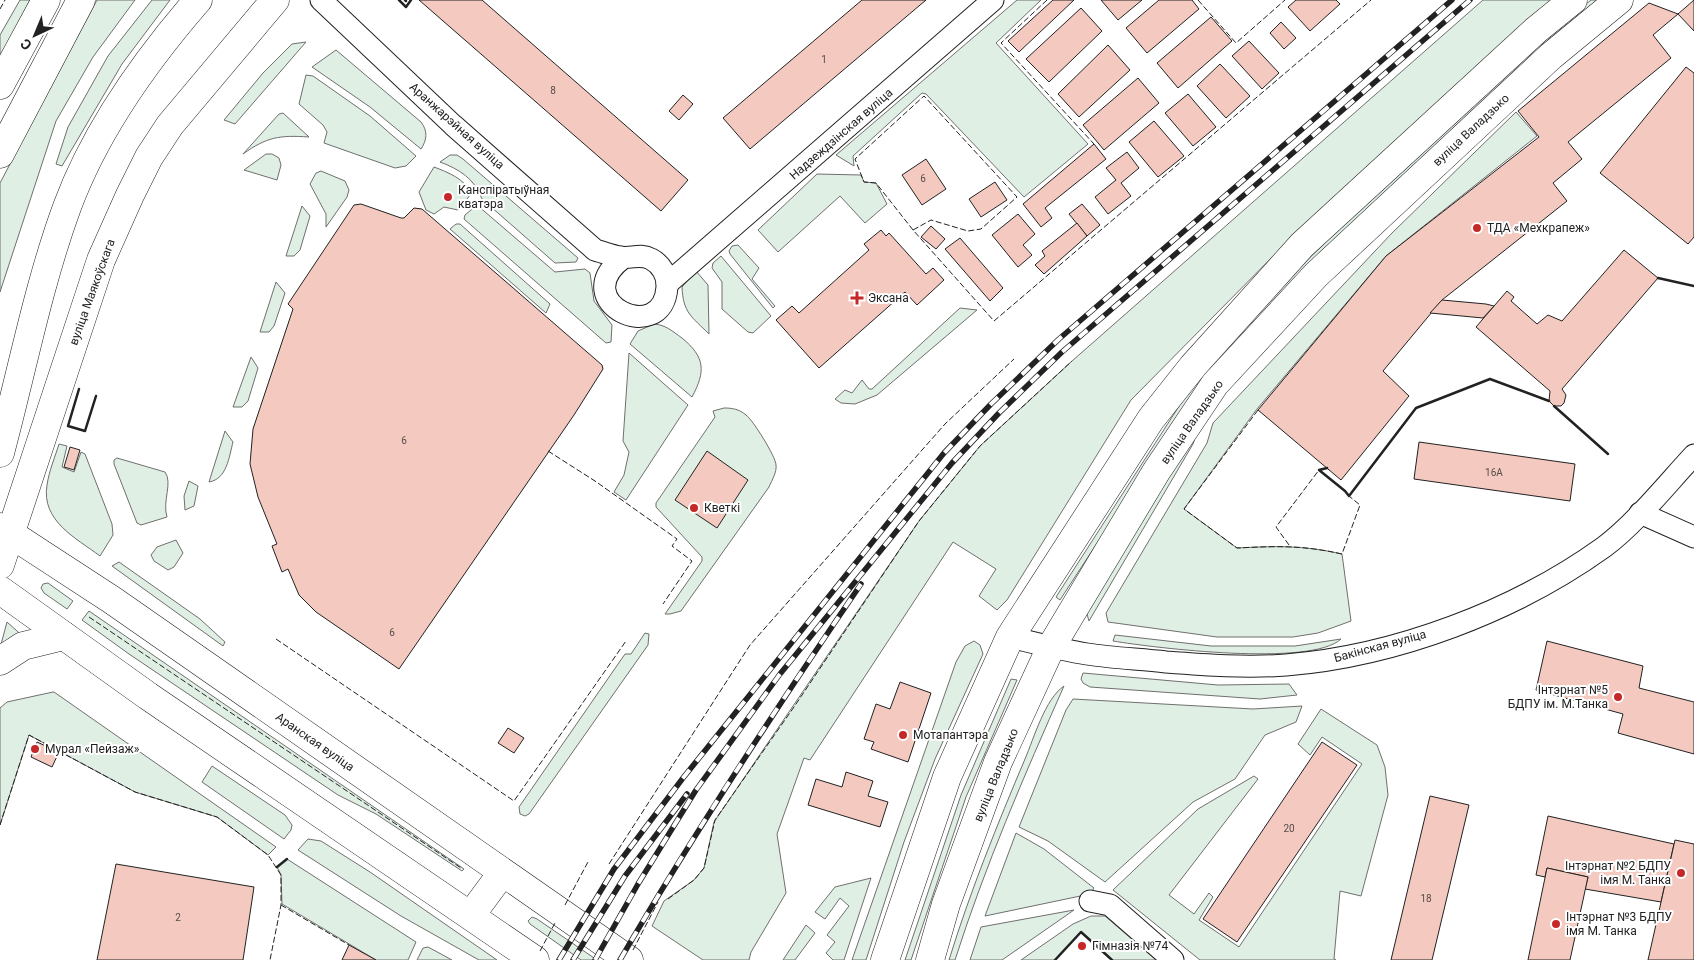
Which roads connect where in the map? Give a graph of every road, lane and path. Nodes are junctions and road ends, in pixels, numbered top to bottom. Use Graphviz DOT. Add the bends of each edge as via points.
graph roads {
  1 [pos="46,0"];
  2 [pos="81,0"];
  3 [pos="198,0"];
  4 [pos="275,0"];
  5 [pos="321,0"];
  6 [pos="993,0"];
  7 [pos="1572,0"];
  8 [pos="1619,0"];
  9 [pos="0,86"];
  10 [pos="0,154"];
  11 [pos="595,250"];
  12 [pos="623,258"];
  13 [pos="658,264"];
  14 [pos="687,267"];
  15 [pos="606,277"];
  16 [pos="667,284"];
  17 [pos="0,452"];
  18 [pos="1694,455"];
  19 [pos="1640,513"];
  20 [pos="5,529"];
  21 [pos="1694,536"];
  22 [pos="0,565"];
  23 [pos="0,590"];
  24 [pos="64,636"];
  25 [pos="1010,637"];
  26 [pos="1051,647"];
  27 [pos="0,661"];
  28 [pos="502,873"];
  29 [pos="1090,901"];
  30 [pos="471,915"];
  31 [pos="536,960"];
  32 [pos="629,960"];
  33 [pos="885,960"];
  34 [pos="930,960"];
  35 [pos="1173,960"];
  1 -- 9 [label="main road"];
  2 -- 10 [label="main road"];
  3 -- 17 [label="main road" via="127,90 106,125 68,206"];
  4 -- 20 [label="main road, вуліца Маякоўскага" via="170,125 149,157 101,260"];
  5 -- 11 [label="street, Аранжарэйная вуліца" via="453,125"];
  6 -- 14 [label="street, Надзеждзінская вуліца"];
  7 -- 25 [label="main road" via="1302,245 1193,366 1151,419"];
  8 -- 26 [label="main road, вуліца Валадзько" via="1552,56 1316,276 1216,384 1156,472"];
  11 -- 12 [label="street, Аранжарэйная вуліца"];
  11 -- 15 [label="street, Аранжарэйная вуліца"];
  12 -- 13 [label="street, Аранжарэйная вуліца" via="641,256"];
  12 -- 15 [label="street"];
  13 -- 14 [label="street"];
  13 -- 16 [label="street"];
  14 -- 16 [label="street, Надзеждзінская вуліца"];
  15 -- 16 [label="street, Аранжарэйная вуліца" via="605,288 614,308 635,318 647,316 659,308 666,295"];
  18 -- 19 [label="street, Бакінская вуліца"];
  19 -- 21 [label="street"];
  19 -- 26 [label="street, Бакінская вуліца" via="1606,546 1526,595 1470,621 1355,655 1285,665 1224,667 1087,654"];
  20 -- 22 [label="main road, вуліца Маякоўскага"];
  20 -- 28 [label="main road, Аранская вуліца" via="112,600"];
  23 -- 24 [label="main road"];
  24 -- 27 [label="main road" via="23,646"];
  24 -- 30 [label="main road"];
  25 -- 26 [label="street, Бакінская вуліца"];
  25 -- 33 [label="main road" via="947,777"];
  26 -- 34 [label="main road, вуліца Валадзько" via="998,762 946,904"];
  28 -- 30 [label="main road"];
  28 -- 32 [label="main road, Аранская вуліца"];
  29 -- 35 [label="street" via="1110,905"];
  30 -- 31 [label="main road"];
}
